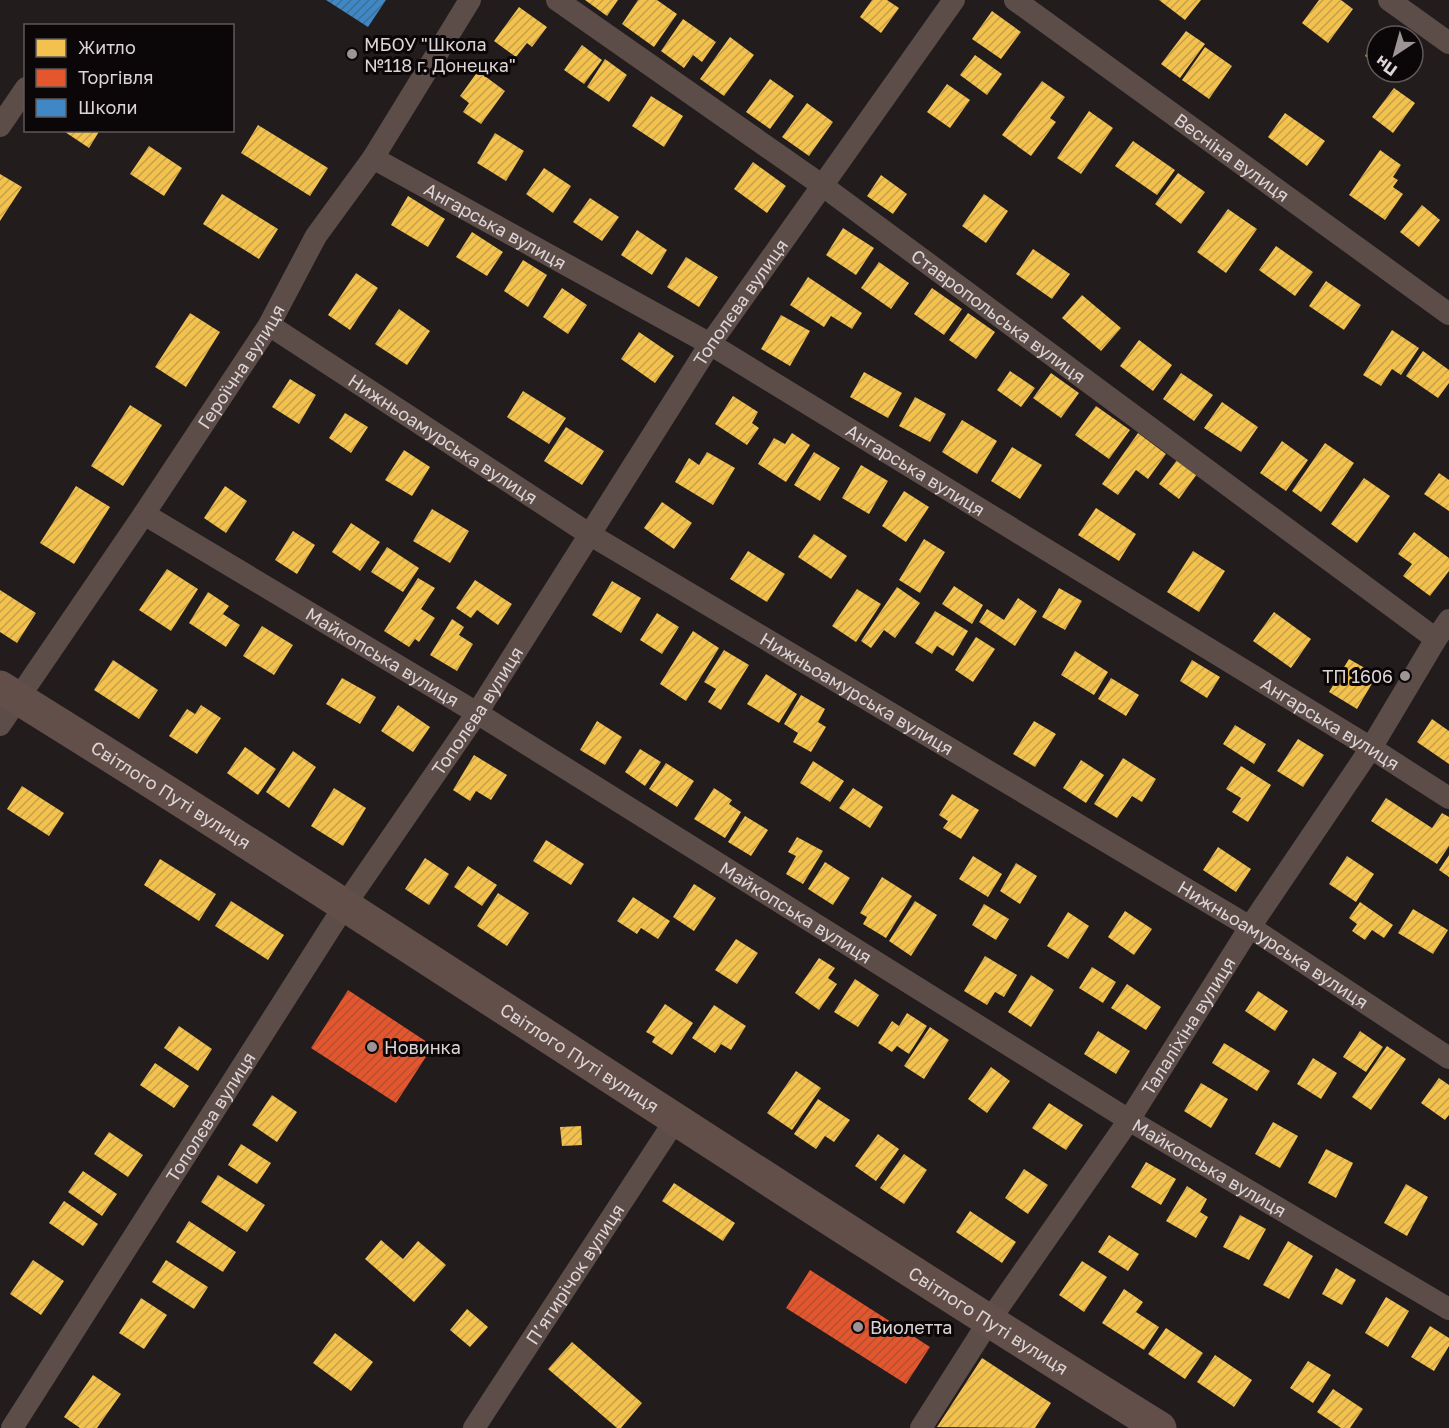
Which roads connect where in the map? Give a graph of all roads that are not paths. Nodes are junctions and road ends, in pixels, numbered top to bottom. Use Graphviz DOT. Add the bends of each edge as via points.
graph roads {
  1 [pos="470,0"];
  2 [pos="557,0"];
  3 [pos="954,0"];
  4 [pos="1015,0"];
  5 [pos="1389,0"];
  6 [pos="1449,43"];
  7 [pos="24,91"];
  8 [pos="0,126"];
  9 [pos="373,158"];
  10 [pos="823,186"];
  11 [pos="1449,314"];
  12 [pos="269,325"];
  13 [pos="710,345"];
  14 [pos="144,514"];
  15 [pos="589,534"];
  16 [pos="1449,620"];
  17 [pos="1436,639"];
  18 [pos="9,692"];
  19 [pos="477,713"];
  20 [pos="0,725"];
  21 [pos="1371,748"];
  22 [pos="1449,798"];
  23 [pos="345,905"];
  24 [pos="1250,927"];
  25 [pos="1449,1059"];
  26 [pos="676,1119"];
  27 [pos="1129,1120"];
  28 [pos="1449,1309"];
  29 [pos="988,1321"];
  30 [pos="12,1428"];
  31 [pos="474,1428"];
  32 [pos="921,1428"];
  33 [pos="1160,1428"];
  1 -- 9 [label="street, Героїчна вулиця"];
  2 -- 10 [label="street, Ставропольська вулиця"];
  3 -- 10 [label="street, Тополєва вулиця"];
  4 -- 11 [label="street, Весніна вулиця"];
  5 -- 6 [label="street"];
  7 -- 8 [label="street"];
  9 -- 12 [label="street, Героїчна вулиця" via="316,236"];
  9 -- 13 [label="street, Ангарська вулиця"];
  10 -- 13 [label="street, Тополєва вулиця"];
  10 -- 17 [label="street, Ставропольська вулиця"];
  12 -- 14 [label="street, Героїчна вулиця"];
  12 -- 15 [label="street, Нижньоамурська вулиця"];
  13 -- 15 [label="street, Тополєва вулиця"];
  13 -- 21 [label="street, Ангарська вулиця"];
  14 -- 18 [label="street, Героїчна вулиця"];
  14 -- 19 [label="street, Майкопська вулиця"];
  15 -- 19 [label="street, Тополєва вулиця"];
  15 -- 24 [label="street, Нижньоамурська вулиця"];
  16 -- 17 [label="street, Талаліхіна вулиця"];
  17 -- 21 [label="street, Талаліхіна вулиця"];
  18 -- 20 [label="street, Героїчна вулиця"];
  18 -- 23 [label="main road, Світлого Путі вулиця"];
  19 -- 23 [label="street, Тополєва вулиця"];
  19 -- 27 [label="street, Майкопська вулиця"];
  21 -- 22 [label="street, Ангарська вулиця"];
  21 -- 24 [label="street, Талаліхіна вулиця"];
  23 -- 26 [label="main road, Світлого Путі вулиця"];
  23 -- 30 [label="street, Тополєва вулиця"];
  24 -- 25 [label="street, Нижньоамурська вулиця"];
  24 -- 27 [label="street, Талаліхіна вулиця"];
  26 -- 29 [label="main road, Світлого Путі вулиця"];
  26 -- 31 [label="street, П’ятирічок вулиця"];
  27 -- 28 [label="street, Майкопська вулиця"];
  27 -- 29 [label="street, Талаліхіна вулиця"];
  29 -- 32 [label="street, Талаліхіна вулиця"];
  29 -- 33 [label="main road, Світлого Путі вулиця"];
}
